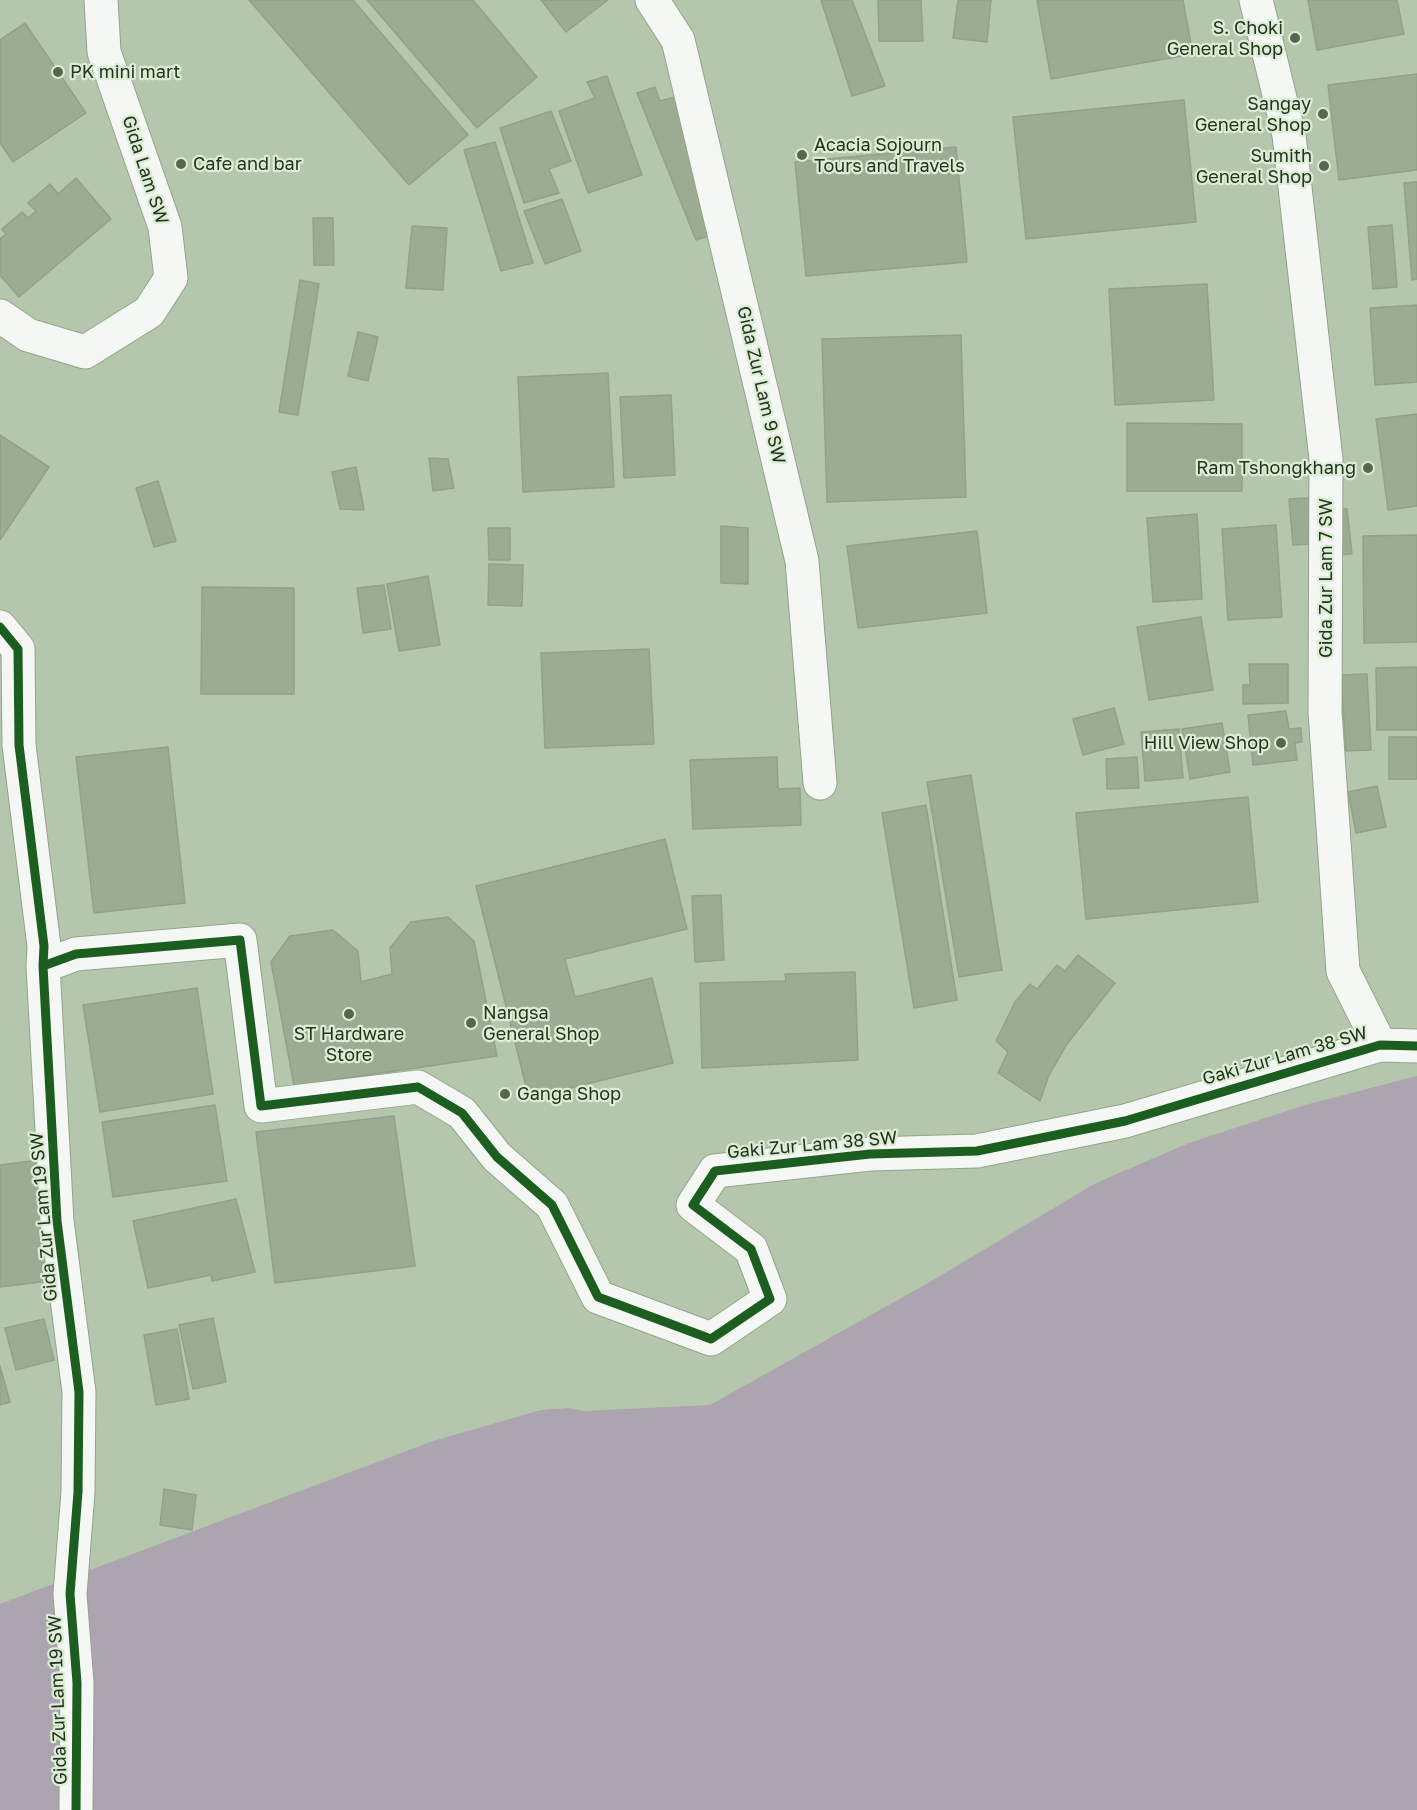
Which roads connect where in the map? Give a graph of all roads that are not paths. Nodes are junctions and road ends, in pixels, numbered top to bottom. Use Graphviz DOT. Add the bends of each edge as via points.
graph roads {
  1 [pos="101,0"];
  2 [pos="652,0"];
  3 [pos="1256,0"];
  4 [pos="0,316"];
  5 [pos="0,627"];
  6 [pos="820,783"];
  7 [pos="43,966"];
  8 [pos="1380,1045"];
  9 [pos="1417,1046"];
  10 [pos="76,1810"];
  1 -- 4 [label="street, Gida Lam SW" via="104,52 165,227 171,278 149,312 86,352 28,335"];
  2 -- 6 [label="street, Gida Zur Lam 9 SW" via="678,40 802,561"];
  3 -- 8 [label="street, Gida Zur Lam 7 SW" via="1289,135 1326,459 1325,711 1343,971"];
  5 -- 7 [label="street, Gida Zur Lam 19 SW" via="18,649 20,745 44,946"];
  7 -- 8 [label="street, Gaki Zur Lam 38 SW" via="76,954 240,940 261,1106 418,1087 462,1113 497,1157 552,1205 598,1297 711,1339 770,1299 751,1249 693,1205 715,1171 870,1154 978,1151 1125,1121"];
  7 -- 10 [label="street, Gida Zur Lam 19 SW" via="57,1221 79,1392 78,1492 70,1594 77,1683"];
  8 -- 9 [label="street, Gaki Zur Lam 38 SW"];
}
